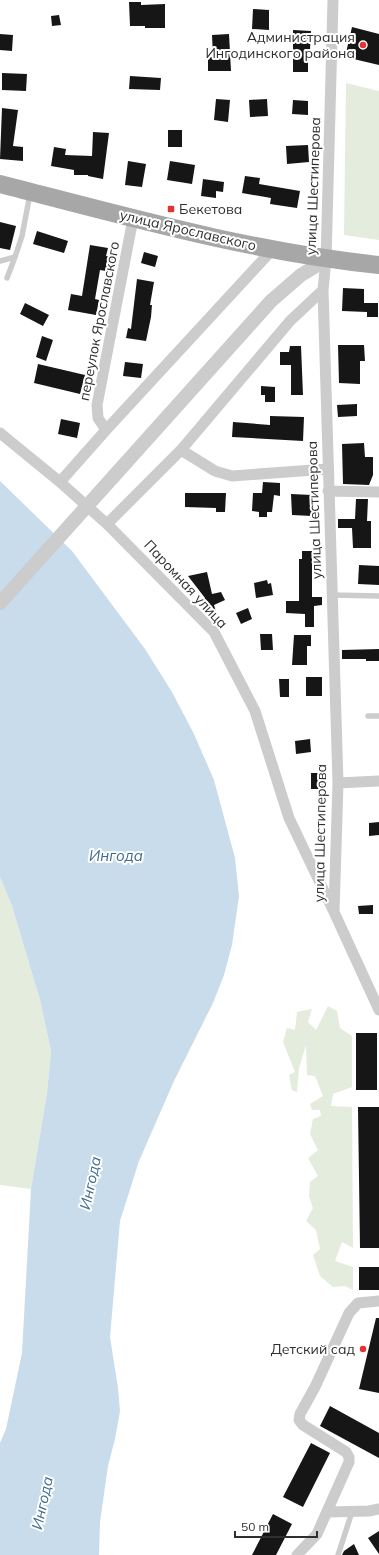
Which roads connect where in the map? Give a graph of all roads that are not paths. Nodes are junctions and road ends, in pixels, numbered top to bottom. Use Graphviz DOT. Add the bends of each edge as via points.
graph roads {
  1 [pos="333,0"];
  2 [pos="0,184"];
  3 [pos="30,192"];
  4 [pos="133,218"];
  5 [pos="273,249"];
  6 [pos="15,257"];
  7 [pos="326,260"];
  8 [pos="0,261"];
  9 [pos="379,266"];
  10 [pos="7,278"];
  11 [pos="323,290"];
  12 [pos="106,430"];
  13 [pos="0,433"];
  14 [pos="180,450"];
  15 [pos="327,470"];
  16 [pos="60,482"];
  17 [pos="328,491"];
  18 [pos="379,492"];
  19 [pos="107,524"];
  20 [pos="332,595"];
  21 [pos="379,596"];
  22 [pos="0,603"];
  23 [pos="368,716"];
  24 [pos="379,716"];
  25 [pos="379,781"];
  26 [pos="338,783"];
  27 [pos="334,912"];
  28 [pos="379,1010"];
  29 [pos="379,1301"];
  30 [pos="379,1509"];
  31 [pos="328,1512"];
  32 [pos="352,1512"];
  33 [pos="297,1555"];
  34 [pos="338,1555"];
  1 -- 7 [label="street, улица Шестиперова"];
  2 -- 3 [label="main road, улица Ярославского"];
  3 -- 4 [label="main road, улица Ярославского"];
  3 -- 6 [label="lane" via="22,236"];
  4 -- 5 [label="main road, улица Ярославского"];
  4 -- 12 [label="street, переулок Ярославского" via="97,405 98,418"];
  5 -- 7 [label="main road, улица Ярославского"];
  5 -- 12 [label="street"];
  6 -- 8 [label="lane"];
  6 -- 10 [label="lane"];
  7 -- 9 [label="main road, улица Ярославского"];
  7 -- 11 [label="street, улица Шестиперова"];
  7 -- 22 [label="street, bridge" via="302,275 271,301"];
  11 -- 14 [label="street" via="290,321"];
  11 -- 15 [label="street, улица Шестиперова"];
  12 -- 16 [label="street"];
  13 -- 16 [label="street, Паромная улица"];
  14 -- 15 [label="street" via="215,471 232,476"];
  14 -- 19 [label="street"];
  15 -- 17 [label="street, улица Шестиперова"];
  16 -- 19 [label="street, Паромная улица"];
  17 -- 18 [label="street"];
  17 -- 20 [label="street, улица Шестиперова"];
  19 -- 27 [label="street, Паромная улица" via="214,632 256,711 289,818"];
  20 -- 21 [label="lane"];
  20 -- 26 [label="street, улица Шестиперова"];
  23 -- 24 [label="lane"];
  25 -- 26 [label="street"];
  26 -- 27 [label="street, улица Шестиперова"];
  27 -- 28 [label="street, улица Шестиперова"];
  29 -- 31 [label="street" via="358,1303 349,1313 300,1414 299,1420 303,1424 346,1452 349,1457"];
  30 -- 32 [label="street"];
  31 -- 32 [label="street"];
  31 -- 33 [label="street" via="317,1534"];
  32 -- 34 [label="lane"];
}
